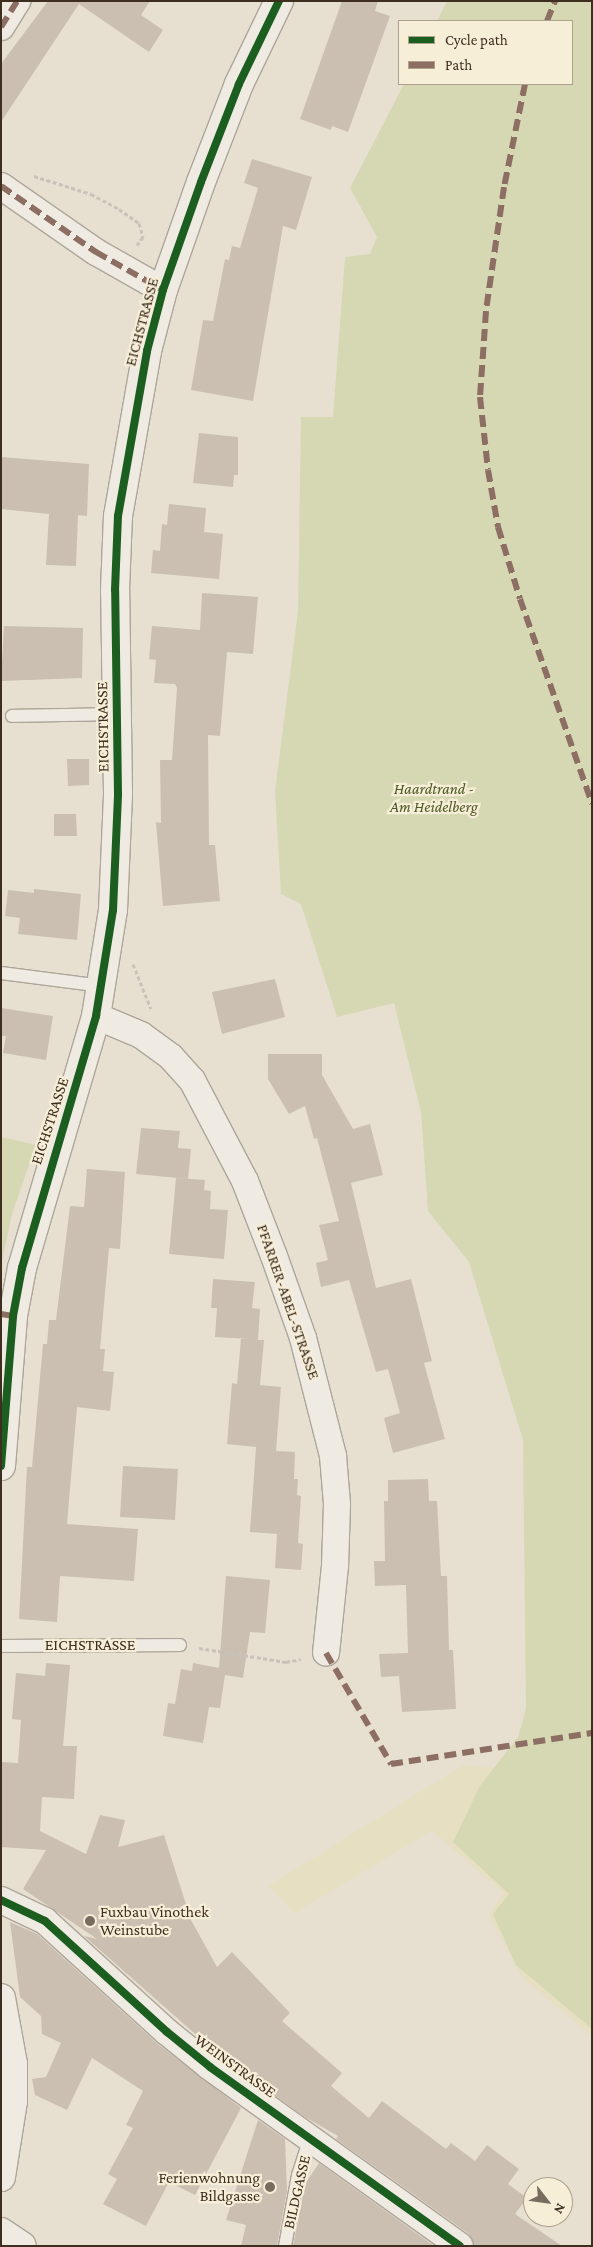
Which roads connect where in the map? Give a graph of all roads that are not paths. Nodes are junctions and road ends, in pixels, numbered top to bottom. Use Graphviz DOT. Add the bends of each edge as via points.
graph roads {
  1 [pos="17,1"];
  2 [pos="279,1"];
  3 [pos="1,27"];
  4 [pos="4,188"];
  5 [pos="163,290"];
  6 [pos="116,714"];
  7 [pos="12,716"];
  8 [pos="1,973"];
  9 [pos="102,986"];
  10 [pos="96,1016"];
  11 [pos="7,1315"];
  12 [pos="1,1466"];
  13 [pos="180,1645"];
  14 [pos="1,1646"];
  15 [pos="326,1654"];
  16 [pos="1,1900"];
  17 [pos="1,1998"];
  18 [pos="310,2138"];
  19 [pos="1,2177"];
  20 [pos="1,2232"];
  21 [pos="22,2246"];
  22 [pos="284,2246"];
  23 [pos="460,2246"];
  1 -- 3 [label="street"];
  2 -- 5 [label="street, EICHSTRASSE" via="239,84"];
  4 -- 5 [label="street, EICHSTRASSE" via="121,267"];
  5 -- 6 [label="street, EICHSTRASSE" via="147,351 118,516"];
  6 -- 7 [label="lane, EICHSTRASSE"];
  6 -- 9 [label="street, EICHSTRASSE" via="117,857"];
  8 -- 9 [label="lane"];
  9 -- 10 [label="street, EICHSTRASSE"];
  10 -- 11 [label="street, EICHSTRASSE"];
  10 -- 15 [label="street, PFARRER-ABEL-STRASSE" via="141,1035 171,1057 192,1080 245,1181 274,1256 305,1346 333,1456 337,1504 335,1566"];
  11 -- 12 [label="street, EICHSTRASSE"];
  13 -- 14 [label="lane, EICHSTRASSE"];
  16 -- 18 [label="street, WEINSTRASSE" via="45,1921 167,2032"];
  17 -- 19 [label="street" via="13,2064 13,2101"];
  18 -- 22 [label="lane, BILDGASSE" via="298,2175"];
  18 -- 23 [label="street, WEINSTRASSE"];
  20 -- 21 [label="street"];
}
